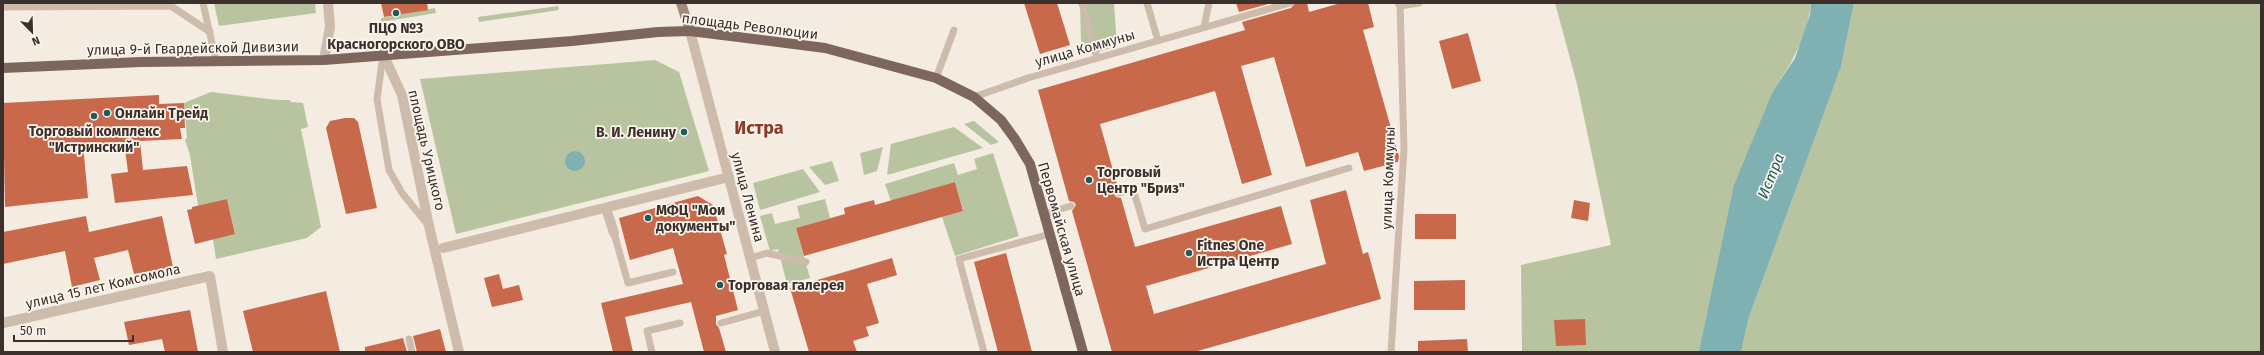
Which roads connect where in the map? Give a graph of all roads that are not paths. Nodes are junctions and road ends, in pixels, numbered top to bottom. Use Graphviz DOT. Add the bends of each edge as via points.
graph roads {
  1 [pos="203,3"];
  2 [pos="328,3"];
  3 [pos="681,3"];
  4 [pos="1082,3"];
  5 [pos="1147,3"];
  6 [pos="1210,3"];
  7 [pos="1290,3"];
  8 [pos="1419,3"];
  9 [pos="1399,4"];
  10 [pos="3,7"];
  11 [pos="1204,27"];
  12 [pos="954,30"];
  13 [pos="690,31"];
  14 [pos="210,32"];
  15 [pos="1158,41"];
  16 [pos="383,54"];
  17 [pos="1097,58"];
  18 [pos="324,60"];
  19 [pos="216,61"];
  20 [pos="3,68"];
  21 [pos="936,78"];
  22 [pos="974,98"];
  23 [pos="1001,120"];
  24 [pos="1348,168"];
  25 [pos="729,177"];
  26 [pos="1119,193"];
  27 [pos="1071,206"];
  28 [pos="606,208"];
  29 [pos="1044,214"];
  30 [pos="429,226"];
  31 [pos="614,233"];
  32 [pos="1050,234"];
  33 [pos="439,250"];
  34 [pos="750,258"];
  35 [pos="806,262"];
  36 [pos="673,272"];
  37 [pos="764,311"];
  38 [pos="3,323"];
  39 [pos="680,323"];
  40 [pos="721,323"];
  41 [pos="409,339"];
  42 [pos="223,352"];
  43 [pos="412,352"];
  44 [pos="459,352"];
  45 [pos="652,352"];
  46 [pos="775,352"];
  47 [pos="984,352"];
  48 [pos="1083,352"];
  49 [pos="1391,352"];
  1 -- 14 [label="lane"];
  2 -- 18 [label="street" via="330,27"];
  3 -- 13 [label="main road, улица Ленина"];
  4 -- 17 [label="lane"];
  5 -- 15 [label="lane"];
  6 -- 11 [label="lane"];
  7 -- 11 [label="lane, улица Коммуны"];
  8 -- 9 [label="lane"];
  9 -- 49 [label="lane, улица Коммуны" via="1404,149"];
  10 -- 14 [label="lane" via="171,6"];
  11 -- 15 [label="lane, улица Коммуны"];
  12 -- 21 [label="lane"];
  13 -- 16 [label="main road, площадь Революции"];
  13 -- 21 [label="main road, площадь Революции" via="824,48"];
  13 -- 25 [label="street, улица Ленина"];
  14 -- 19 [label="lane"];
  15 -- 17 [label="lane, улица Коммуны"];
  16 -- 18 [label="main road, улица 9-й Гвардейской Дивизии"];
  16 -- 30 [label="street, площадь Урицкого" via="402,96"];
  16 -- 30 [label="lane, площадь Урицкого" via="377,99 389,170 402,193"];
  17 -- 22 [label="lane, улица Коммуны" via="1028,78"];
  18 -- 19 [label="main road, улица 9-й Гвардейской Дивизии"];
  19 -- 20 [label="main road, улица 9-й Гвардейской Дивизии"];
  21 -- 22 [label="main road, площадь Революции"];
  22 -- 23 [label="main road, площадь Революции"];
  23 -- 29 [label="main road, Первомайская улица" via="1030,164"];
  24 -- 26 [label="lane" via="1145,228 1133,189"];
  25 -- 28 [label="street"];
  25 -- 34 [label="street, улица Ленина"];
  27 -- 29 [label="lane"];
  28 -- 31 [label="street"];
  28 -- 33 [label="street"];
  29 -- 32 [label="main road, Первомайская улица"];
  30 -- 33 [label="street, площадь Урицкого"];
  31 -- 36 [label="lane" via="628,283"];
  32 -- 47 [label="lane" via="958,259"];
  32 -- 48 [label="main road, Первомайская улица"];
  33 -- 44 [label="street, площадь Урицкого"];
  34 -- 35 [label="lane" via="767,253"];
  34 -- 37 [label="street, улица Ленина"];
  37 -- 40 [label="lane"];
  37 -- 46 [label="street, улица Ленина"];
  38 -- 42 [label="street, улица 15 лет Комсомола" via="210,276"];
  39 -- 45 [label="lane" via="647,331"];
  41 -- 43 [label="lane"];
}
